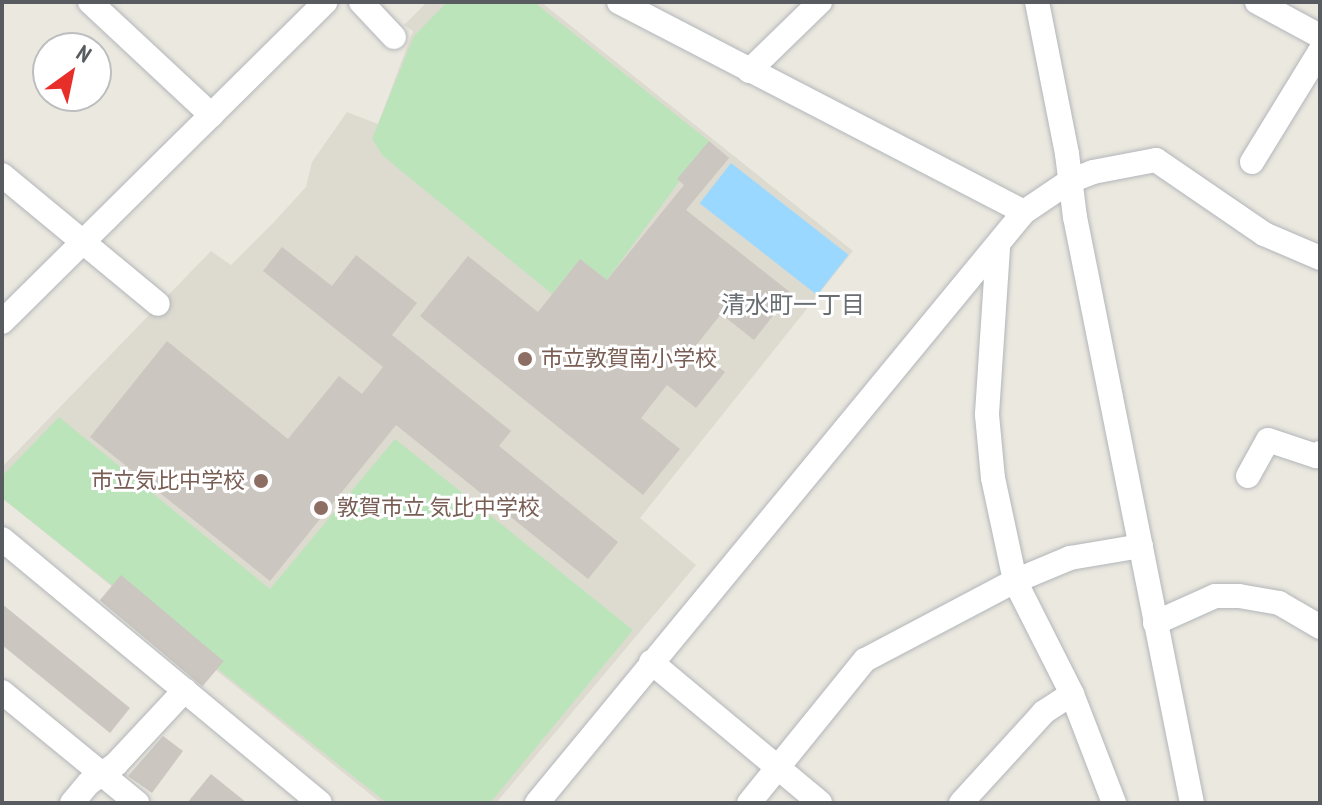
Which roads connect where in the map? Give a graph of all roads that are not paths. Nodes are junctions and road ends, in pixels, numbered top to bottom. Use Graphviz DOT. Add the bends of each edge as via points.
graph roads {
  1 [pos="90,2"];
  2 [pos="325,2"];
  3 [pos="361,2"];
  4 [pos="619,2"];
  5 [pos="820,2"];
  6 [pos="1037,2"];
  7 [pos="1257,2"];
  8 [pos="1320,36"];
  9 [pos="394,37"];
  10 [pos="1320,51"];
  11 [pos="749,71"];
  12 [pos="211,115"];
  13 [pos="1252,162"];
  14 [pos="2,175"];
  15 [pos="1070,181"];
  16 [pos="1024,212"];
  17 [pos="82,242"];
  18 [pos="998,248"];
  19 [pos="1320,258"];
  20 [pos="158,304"];
  21 [pos="2,322"];
  22 [pos="1320,453"];
  23 [pos="1248,476"];
  24 [pos="2,539"];
  25 [pos="1141,546"];
  26 [pos="1015,581"];
  27 [pos="1155,623"];
  28 [pos="1320,627"];
  29 [pos="651,662"];
  30 [pos="185,690"];
  31 [pos="1072,694"];
  32 [pos="4,697"];
  33 [pos="778,768"];
  34 [pos="101,774"];
  35 [pos="72,803"];
  36 [pos="137,803"];
  37 [pos="320,803"];
  38 [pos="537,803"];
  39 [pos="749,803"];
  40 [pos="820,803"];
  41 [pos="961,803"];
  42 [pos="1114,803"];
  43 [pos="1192,803"];
  1 -- 12 [label="street"];
  2 -- 12 [label="street"];
  3 -- 9 [label="street"];
  4 -- 11 [label="street"];
  5 -- 11 [label="street"];
  6 -- 15 [label="street"];
  7 -- 8 [label="street"];
  10 -- 13 [label="street"];
  11 -- 16 [label="street"];
  12 -- 17 [label="street"];
  14 -- 17 [label="street"];
  15 -- 16 [label="street"];
  15 -- 19 [label="street" via="1156,160 1264,234"];
  15 -- 25 [label="street"];
  16 -- 18 [label="street"];
  17 -- 20 [label="street"];
  17 -- 21 [label="street"];
  18 -- 26 [label="street" via="987,415 993,478"];
  18 -- 29 [label="street"];
  22 -- 23 [label="street" via="1268,440"];
  24 -- 30 [label="street"];
  25 -- 26 [label="street" via="1070,558"];
  25 -- 27 [label="street"];
  26 -- 31 [label="street"];
  26 -- 33 [label="street" via="865,660"];
  27 -- 28 [label="street" via="1215,596 1239,596 1279,603"];
  27 -- 43 [label="street"];
  29 -- 33 [label="street"];
  29 -- 38 [label="street"];
  30 -- 34 [label="street"];
  30 -- 37 [label="street"];
  31 -- 41 [label="street" via="1044,712"];
  31 -- 42 [label="street"];
  32 -- 34 [label="street"];
  33 -- 39 [label="street"];
  33 -- 40 [label="street"];
  34 -- 35 [label="street"];
  34 -- 36 [label="street"];
}
